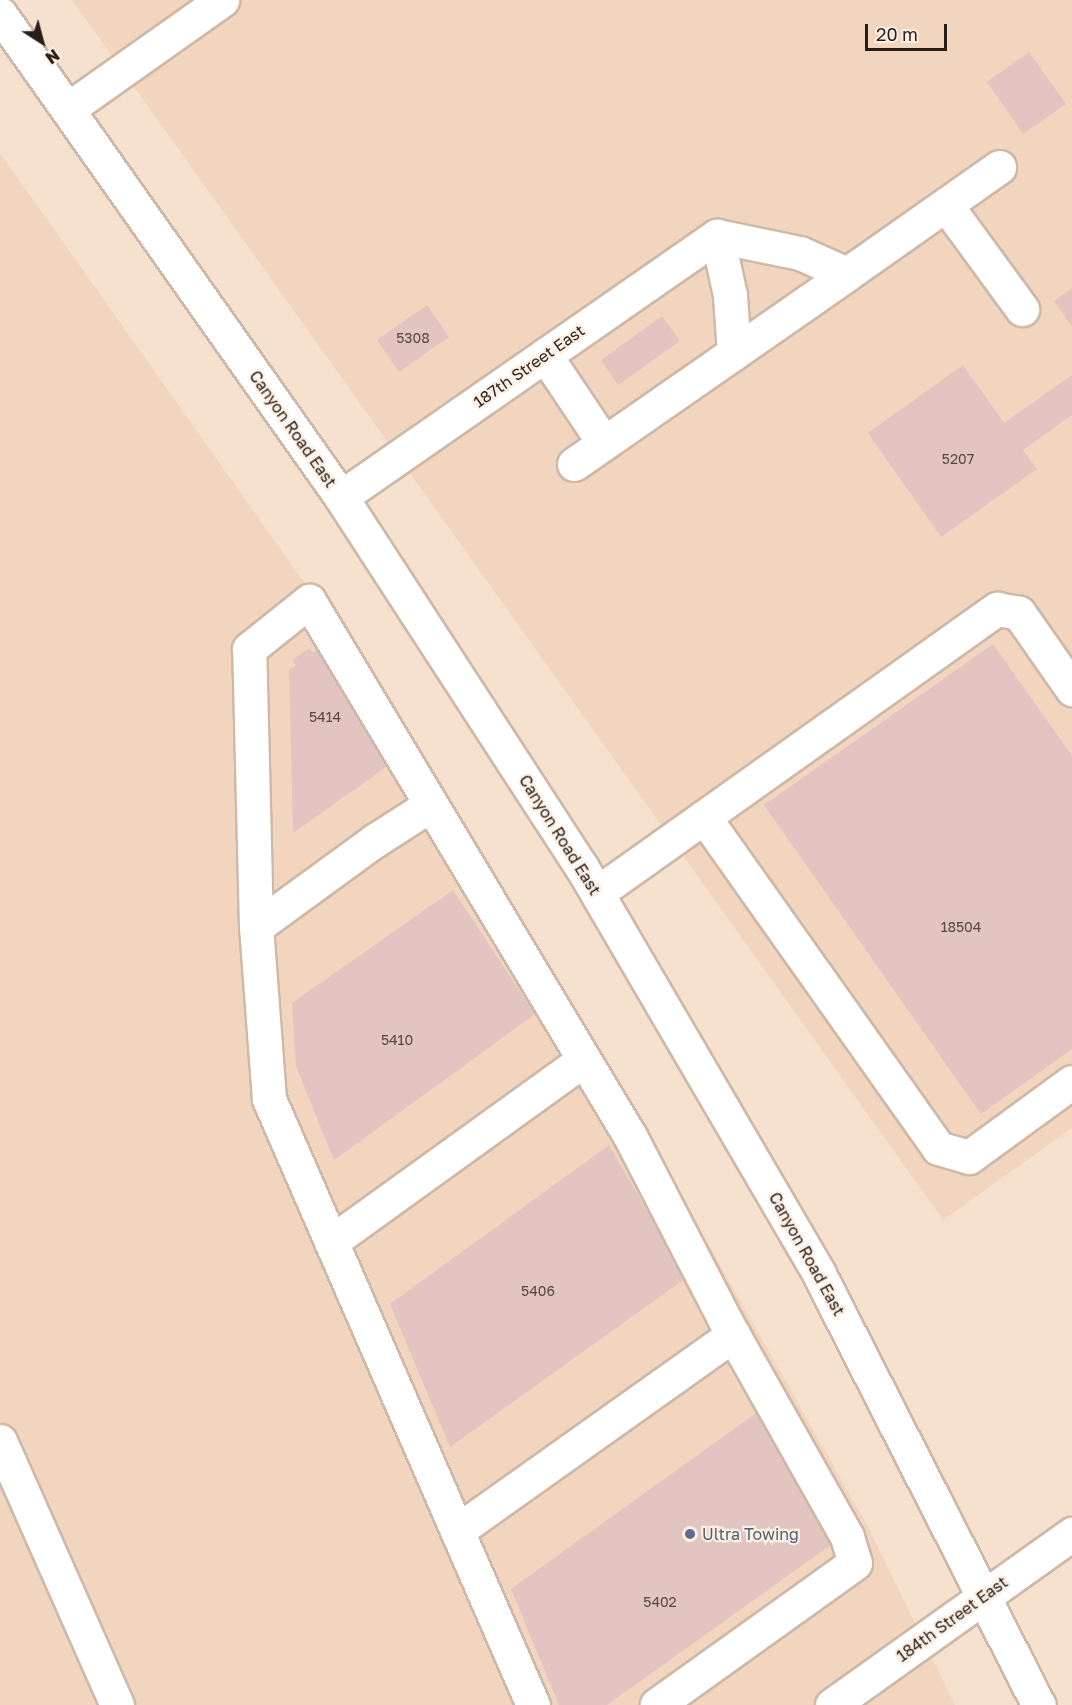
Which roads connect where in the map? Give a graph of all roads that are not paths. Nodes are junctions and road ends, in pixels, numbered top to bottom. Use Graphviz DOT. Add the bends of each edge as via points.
graph roads {
  1 [pos="222,0"];
  2 [pos="0,15"];
  3 [pos="68,109"];
  4 [pos="999,168"];
  5 [pos="946,205"];
  6 [pos="717,236"];
  7 [pos="847,274"];
  8 [pos="1022,309"];
  9 [pos="734,353"];
  10 [pos="545,355"];
  11 [pos="604,443"];
  12 [pos="574,464"];
  13 [pos="341,497"];
  14 [pos="1072,689"];
  15 [pos="430,805"];
  16 [pos="704,817"];
  17 [pos="597,893"];
  18 [pos="256,927"];
  19 [pos="583,1060"];
  20 [pos="1072,1082"];
  21 [pos="331,1242"];
  22 [pos="733,1335"];
  23 [pos="0,1441"];
  24 [pos="457,1531"];
  25 [pos="1072,1534"];
  26 [pos="985,1595"];
  27 [pos="117,1705"];
  28 [pos="533,1705"];
  29 [pos="657,1705"];
  30 [pos="832,1705"];
  31 [pos="1040,1705"];
  1 -- 3 [label="main road"];
  2 -- 3 [label="main road, Canyon Road East"];
  3 -- 13 [label="main road, Canyon Road East"];
  4 -- 5 [label="main road"];
  5 -- 7 [label="main road"];
  5 -- 8 [label="main road"];
  6 -- 7 [label="main road" via="800,253"];
  6 -- 9 [label="main road" via="730,295"];
  6 -- 10 [label="main road, 187th Street East"];
  7 -- 9 [label="main road"];
  9 -- 11 [label="main road"];
  10 -- 11 [label="main road"];
  10 -- 13 [label="main road, 187th Street East"];
  11 -- 12 [label="main road"];
  13 -- 17 [label="main road, Canyon Road East"];
  14 -- 16 [label="main road" via="1019,613 997,609"];
  15 -- 18 [label="main road"];
  15 -- 18 [label="main road" via="309,601 249,649"];
  15 -- 19 [label="main road"];
  16 -- 17 [label="main road"];
  16 -- 20 [label="main road" via="938,1148 969,1157"];
  17 -- 26 [label="main road, Canyon Road East" via="819,1274"];
  18 -- 21 [label="main road" via="268,1099"];
  19 -- 21 [label="main road"];
  19 -- 22 [label="main road" via="630,1136"];
  21 -- 24 [label="main road"];
  22 -- 24 [label="main road"];
  22 -- 29 [label="main road" via="847,1536 855,1563"];
  23 -- 27 [label="main road"];
  24 -- 28 [label="main road"];
  25 -- 26 [label="main road, 184th Street East"];
  26 -- 30 [label="main road, 184th Street East"];
  26 -- 31 [label="main road, Canyon Road East"];
}
